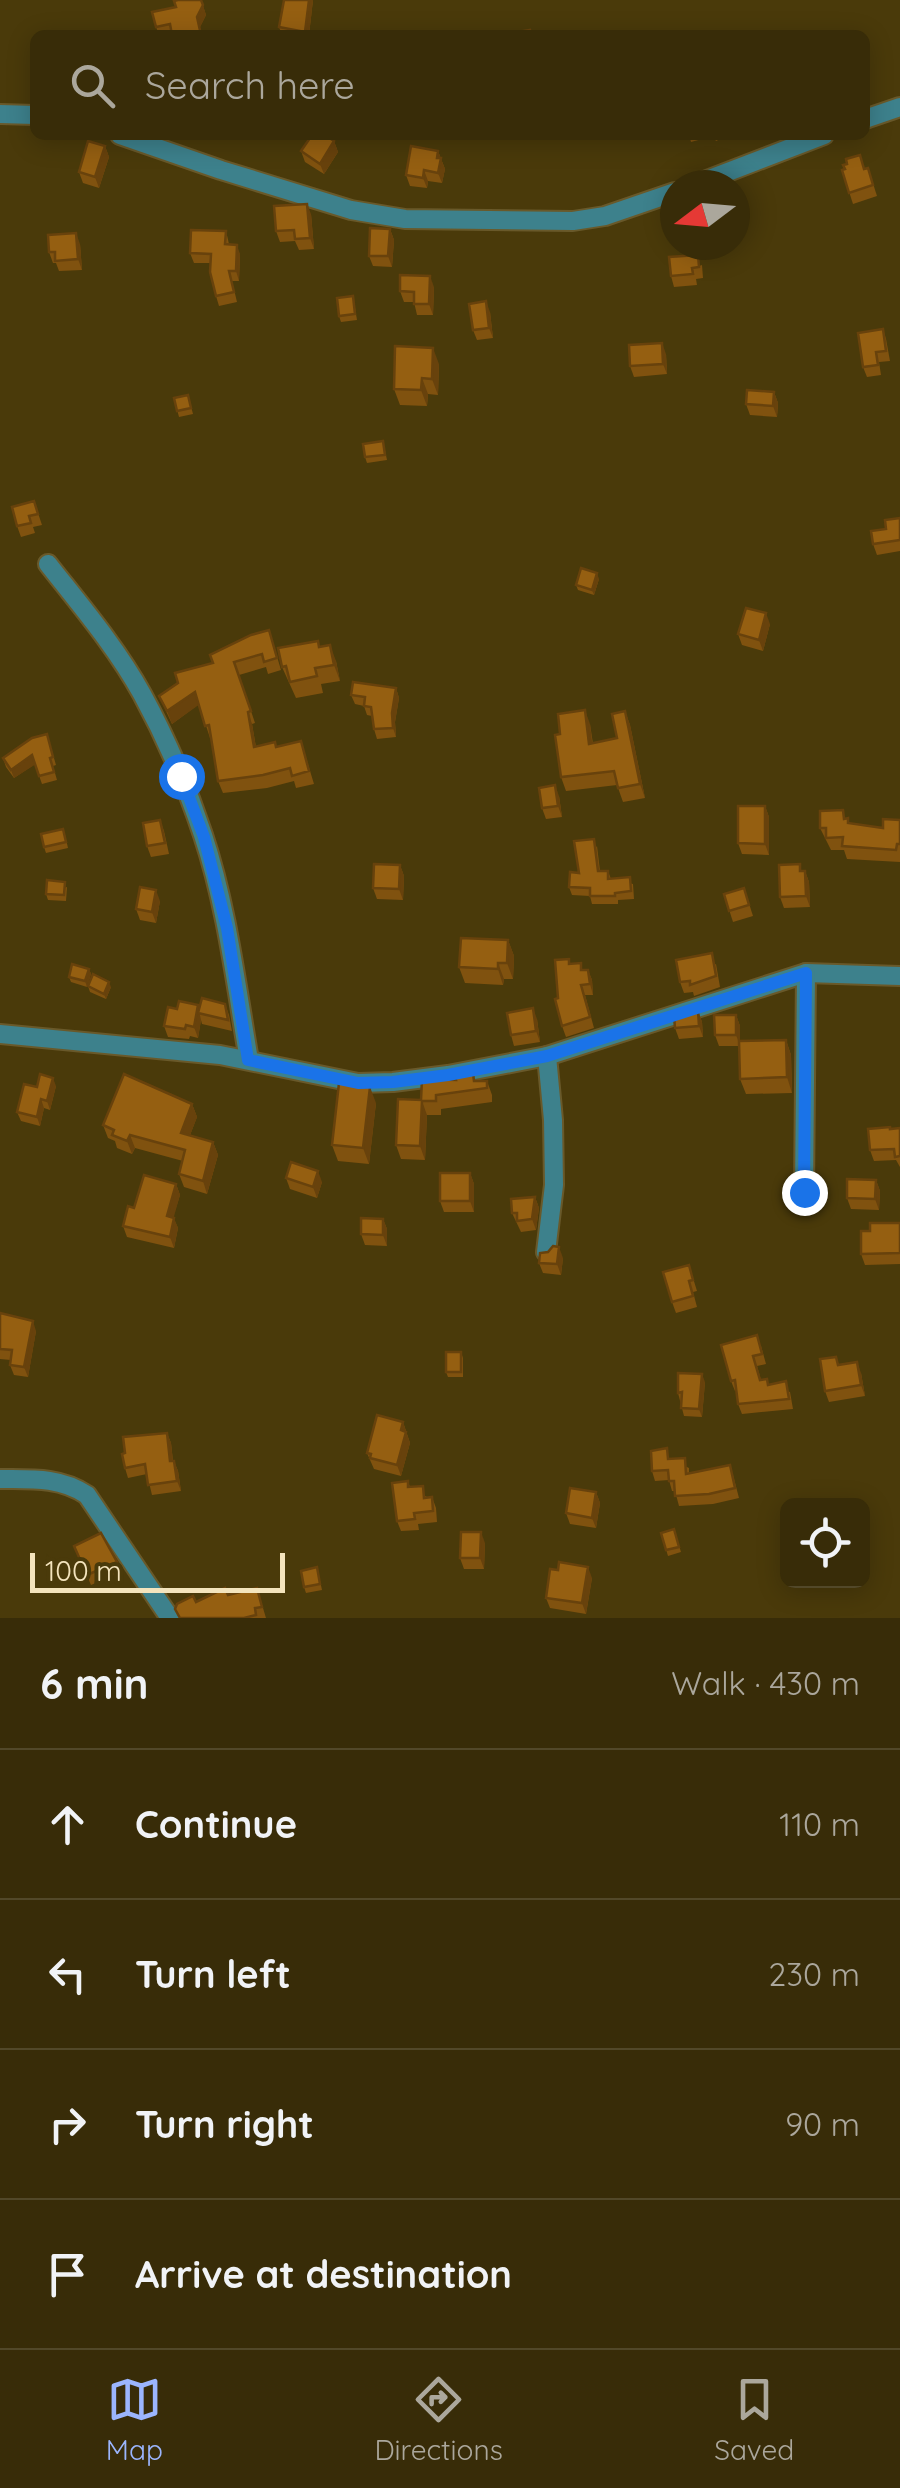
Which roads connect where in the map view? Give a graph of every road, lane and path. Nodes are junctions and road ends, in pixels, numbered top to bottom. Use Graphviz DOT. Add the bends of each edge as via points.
graph roads {
  1 [pos="900,107"];
  2 [pos="0,114"];
  3 [pos="30,116"];
  4 [pos="870,117"];
  5 [pos="135,140"];
  6 [pos="811,140"];
  7 [pos="733,170"];
  8 [pos="660,197"];
  9 [pos="48,564"];
  10 [pos="806,973"];
  11 [pos="900,976"];
  12 [pos="0,1034"];
  13 [pos="547,1056"];
  14 [pos="248,1060"];
  15 [pos="804,1192"];
  16 [pos="546,1252"];
  17 [pos="0,1479"];
  18 [pos="170,1618"];
  1 -- 4 [label="street"];
  2 -- 3 [label="street"];
  5 -- 8 [label="street" via="351,210 405,219 573,220"];
  6 -- 7 [label="street"];
  9 -- 14 [label="street" via="107,638 181,776 227,928"];
  10 -- 11 [label="street"];
  10 -- 13 [label="street"];
  10 -- 15 [label="street"];
  12 -- 14 [label="street"];
  13 -- 14 [label="street" via="358,1083"];
  13 -- 16 [label="street" via="554,1185"];
  17 -- 18 [label="street" via="71,1484 87,1495"];
}
